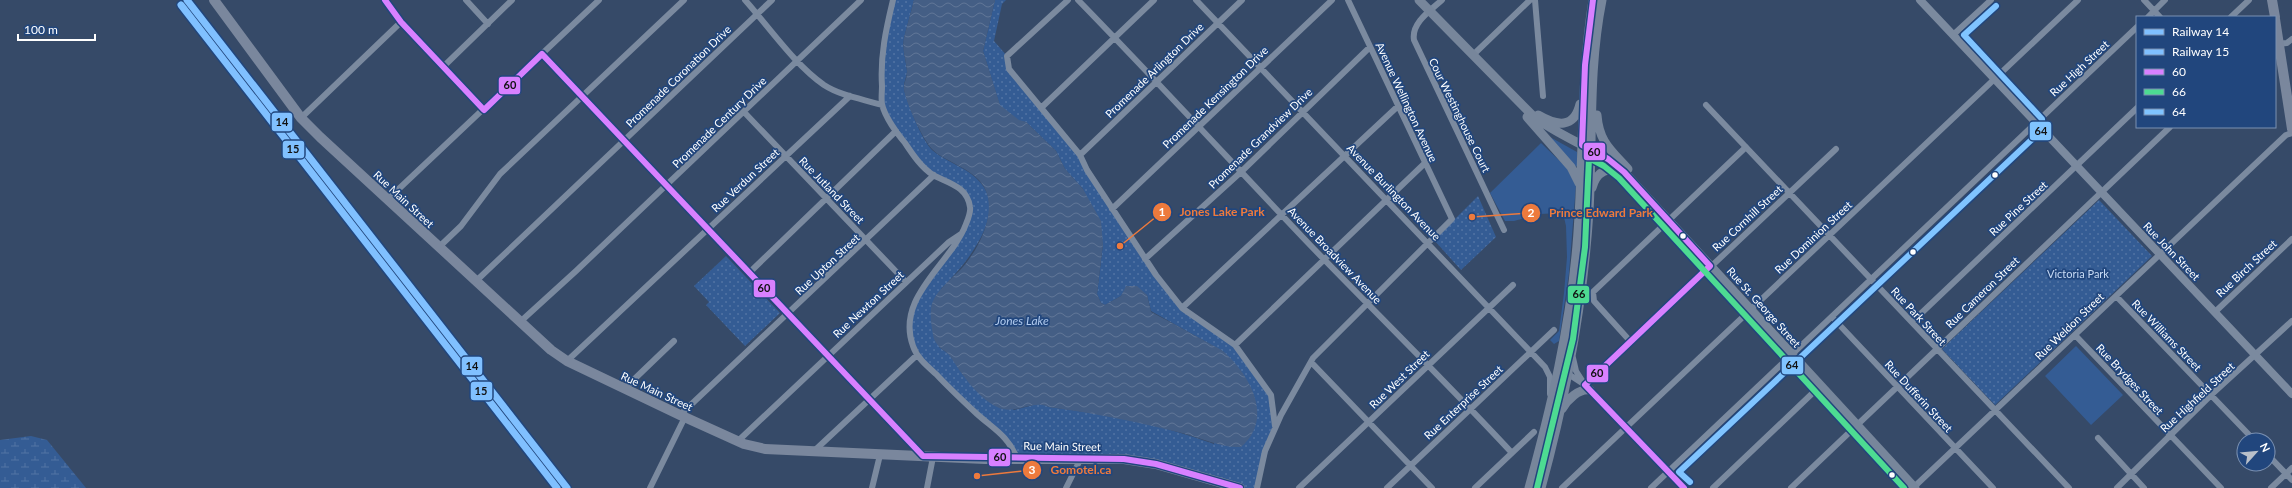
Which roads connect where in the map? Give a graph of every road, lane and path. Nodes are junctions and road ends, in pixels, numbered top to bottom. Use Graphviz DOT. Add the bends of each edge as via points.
graph roads {
  1 [pos="214,0"];
  2 [pos="385,0"];
  3 [pos="466,0"];
  4 [pos="512,0"];
  5 [pos="599,0"];
  6 [pos="684,0"];
  7 [pos="745,0"];
  8 [pos="772,0"];
  9 [pos="860,0"];
  10 [pos="893,0"];
  11 [pos="1068,0"];
  12 [pos="1078,0"];
  13 [pos="1154,0"];
  14 [pos="1196,0"];
  15 [pos="1242,0"];
  16 [pos="1332,0"];
  17 [pos="1348,0"];
  18 [pos="1419,0"];
  19 [pos="1442,0"];
  20 [pos="1530,0"];
  21 [pos="1535,0"];
  22 [pos="1593,0"];
  23 [pos="1602,0"];
  24 [pos="1920,0"];
  25 [pos="1991,0"];
  26 [pos="2078,0"];
  27 [pos="2144,0"];
  28 [pos="2165,0"];
  29 [pos="2249,0"];
  30 [pos="2272,0"];
  31 [pos="1430,11"];
  32 [pos="2154,11"];
  33 [pos="757,14"];
  34 [pos="2149,16"];
  35 [pos="2159,16"];
  36 [pos="2232,16"];
  37 [pos="2274,16"];
  38 [pos="401,22"];
  39 [pos="1218,23"];
  40 [pos="488,24"];
  41 [pos="2136,28"];
  42 [pos="1953,35"];
  43 [pos="1115,37"];
  44 [pos="2292,39"];
  45 [pos="2277,44"];
  46 [pos="1370,47"];
  47 [pos="1595,52"];
  48 [pos="542,54"];
  49 [pos="1472,55"];
  50 [pos="2278,59"];
  51 [pos="798,60"];
  52 [pos="442,67"];
  53 [pos="1260,68"];
  54 [pos="1496,80"];
  55 [pos="1994,80"];
  56 [pos="1157,81"];
  57 [pos="1584,87"];
  58 [pos="2289,92"];
  59 [pos="850,96"];
  60 [pos="1543,96"];
  61 [pos="583,97"];
  62 [pos="882,105"];
  63 [pos="1706,105"];
  64 [pos="1397,107"];
  65 [pos="1041,108"];
  66 [pos="2136,109"];
  67 [pos="484,110"];
  68 [pos="744,112"];
  69 [pos="1302,112"];
  70 [pos="301,118"];
  71 [pos="2036,124"];
  72 [pos="1198,127"];
  73 [pos="2169,128"];
  74 [pos="2292,129"];
  75 [pos="896,131"];
  76 [pos="2292,133"];
  77 [pos="625,142"];
  78 [pos="1582,145"];
  79 [pos="1746,147"];
  80 [pos="1836,149"];
  81 [pos="1591,150"];
  82 [pos="785,155"];
  83 [pos="1080,155"];
  84 [pos="1345,155"];
  85 [pos="1425,163"];
  86 [pos="2077,166"];
  87 [pos="1241,172"];
  88 [pos="934,175"];
  89 [pos="666,185"];
  90 [pos="1581,189"];
  91 [pos="1789,193"];
  92 [pos="2101,193"];
  93 [pos="827,198"];
  94 [pos="1649,198"];
  95 [pos="1387,199"];
  96 [pos="387,200"];
  97 [pos="1112,209"];
  98 [pos="1589,210"];
  99 [pos="1282,215"];
  100 [pos="1669,221"];
  101 [pos="708,230"];
  102 [pos="1504,230"];
  103 [pos="962,234"];
  104 [pos="1829,236"];
  105 [pos="2292,239"];
  106 [pos="867,240"];
  107 [pos="1428,242"];
  108 [pos="438,248"];
  109 [pos="2159,255"];
  110 [pos="1145,259"];
  111 [pos="1324,259"];
  112 [pos="1710,266"];
  113 [pos="749,273"];
  114 [pos="1871,280"];
  115 [pos="476,282"];
  116 [pos="906,282"];
  117 [pos="1513,285"];
  118 [pos="2116,296"];
  119 [pos="1367,302"];
  120 [pos="1182,308"];
  121 [pos="1488,308"];
  122 [pos="1750,310"];
  123 [pos="2215,312"];
  124 [pos="787,314"];
  125 [pos="1832,317"];
  126 [pos="2292,321"];
  127 [pos="520,322"];
  128 [pos="1912,322"];
  129 [pos="1554,330"];
  130 [pos="2075,335"];
  131 [pos="674,341"];
  132 [pos="1630,341"];
  133 [pos="1235,345"];
  134 [pos="1936,349"];
  135 [pos="1531,352"];
  136 [pos="1572,352"];
  137 [pos="1791,354"];
  138 [pos="917,355"];
  139 [pos="2255,356"];
  140 [pos="828,357"];
  141 [pos="568,361"];
  142 [pos="1311,362"];
  143 [pos="1428,365"];
  144 [pos="1559,368"];
  145 [pos="1568,374"];
  146 [pos="1820,386"];
  147 [pos="1587,387"];
  148 [pos="1898,387"];
  149 [pos="624,388"];
  150 [pos="2292,394"];
  151 [pos="2211,395"];
  152 [pos="868,399"];
  153 [pos="1470,409"];
  154 [pos="1549,410"];
  155 [pos="1995,411"];
  156 [pos="1560,412"];
  157 [pos="683,416"];
  158 [pos="1369,422"];
  159 [pos="1857,425"];
  160 [pos="1275,428"];
  161 [pos="1627,428"];
  162 [pos="1534,432"];
  163 [pos="2246,432"];
  164 [pos="2170,435"];
  165 [pos="2098,438"];
  166 [pos="738,441"];
  167 [pos="1955,449"];
  168 [pos="812,452"];
  169 [pos="1512,453"];
  170 [pos="880,455"];
  171 [pos="928,457"];
  172 [pos="1017,458"];
  173 [pos="1081,458"];
  174 [pos="2276,463"];
  175 [pos="1410,466"];
  176 [pos="2292,468"];
  177 [pos="1668,472"];
  178 [pos="2286,474"];
  179 [pos="2130,475"];
  180 [pos="2292,480"];
  181 [pos="650,488"];
  182 [pos="872,488"];
  183 [pos="927,488"];
  184 [pos="1066,488"];
  185 [pos="1240,488"];
  186 [pos="1257,488"];
  187 [pos="1298,488"];
  188 [pos="1387,488"];
  189 [pos="1432,488"];
  190 [pos="1475,488"];
  191 [pos="1529,488"];
  192 [pos="1541,488"];
  193 [pos="1562,488"];
  194 [pos="1651,488"];
  195 [pos="1684,488"];
  196 [pos="1713,488"];
  197 [pos="1791,488"];
  198 [pos="1914,488"];
  199 [pos="1993,488"];
  200 [pos="2069,488"];
  201 [pos="2117,488"];
  202 [pos="2144,488"];
  203 [pos="2221,488"];
  204 [pos="2271,488"];
  1 -- 70 [label="main road, Rue Main Street"];
  2 -- 38 [label="street"];
  3 -- 40 [label="street"];
  4 -- 40 [label="street"];
  5 -- 48 [label="street"];
  6 -- 61 [label="street"];
  7 -- 33 [label="street"];
  8 -- 33 [label="street, Promenade Coronation Drive"];
  9 -- 51 [label="street, Promenade Century Drive"];
  10 -- 62 [label="street" via="880,63"];
  11 -- 65 [label="street" via="1007,56 1009,69"];
  12 -- 43 [label="street, Avenue Broadview Avenue"];
  13 -- 43 [label="street"];
  14 -- 39 [label="street, Avenue Burlington Avenue"];
  15 -- 39 [label="street, Promenade Arlington Drive"];
  16 -- 53 [label="street, Promenade Kensington Drive"];
  17 -- 46 [label="street, Avenue Wellington Avenue"];
  18 -- 31 [label="main road"];
  19 -- 31 [label="street, Cour Westinghouse Court"];
  20 -- 49 [label="street"];
  21 -- 60 [label="street"];
  22 -- 57 [label="main road"];
  23 -- 47 [label="main road"];
  24 -- 42 [label="street, Rue John Street"];
  25 -- 42 [label="street"];
  26 -- 55 [label="street, Rue Dominion Street"];
  27 -- 32 [label="street"];
  28 -- 32 [label="street"];
  29 -- 36 [label="street"];
  30 -- 37 [label="main road"];
  31 -- 49 [label="main road"];
  31 -- 102 [label="street, Cour Westinghouse Court" via="1414,30 1415,44"];
  32 -- 34 [label="street"];
  32 -- 35 [label="street"];
  33 -- 51 [label="street"];
  33 -- 77 [label="street, Promenade Coronation Drive"];
  38 -- 52 [label="street"];
  38 -- 70 [label="street"];
  39 -- 53 [label="street, Avenue Burlington Avenue"];
  39 -- 56 [label="street, Promenade Arlington Drive"];
  40 -- 52 [label="street"];
  41 -- 71 [label="street, Rue High Street"];
  42 -- 55 [label="street, Rue John Street"];
  43 -- 56 [label="street, Avenue Broadview Avenue"];
  43 -- 65 [label="street"];
  44 -- 45 [label="street" via="2287,43"];
  45 -- 50 [label="main road"];
  46 -- 64 [label="street, Avenue Wellington Avenue"];
  46 -- 69 [label="street, Promenade Grandview Drive"];
  47 -- 81 [label="main road"];
  47 -- 94 [label="main road" via="1601,137 1636,178"];
  48 -- 61 [label="street"];
  48 -- 67 [label="street"];
  49 -- 54 [label="main road"];
  50 -- 58 [label="main road"];
  51 -- 59 [label="street" via="804,69 826,86"];
  51 -- 68 [label="street, Promenade Century Drive"];
  52 -- 67 [label="street"];
  53 -- 69 [label="street, Avenue Burlington Avenue"];
  53 -- 72 [label="street, Promenade Kensington Drive"];
  54 -- 57 [label="main road" via="1535,112 1559,123 1570,122 1575,118"];
  54 -- 78 [label="main road, Rue St. George Street" via="1539,122"];
  54 -- 90 [label="main road" via="1573,170"];
  55 -- 71 [label="street, Rue John Street"];
  55 -- 104 [label="street, Rue Dominion Street"];
  56 -- 72 [label="street, Avenue Broadview Avenue"];
  56 -- 83 [label="street, Promenade Arlington Drive"];
  57 -- 78 [label="main road"];
  58 -- 74 [label="main road"];
  59 -- 62 [label="street"];
  59 -- 82 [label="street, Rue Verdun Street"];
  61 -- 77 [label="street"];
  61 -- 108 [label="street" via="500,174 461,226"];
  62 -- 75 [label="street"];
  63 -- 79 [label="street, Rue Park Street"];
  64 -- 84 [label="street"];
  64 -- 85 [label="street, Avenue Wellington Avenue"];
  65 -- 83 [label="street"];
  66 -- 86 [label="street, Rue Pine Street"];
  67 -- 96 [label="street"];
  68 -- 82 [label="street, Rue Jutland Street"];
  68 -- 89 [label="street, Promenade Century Drive"];
  69 -- 84 [label="street, Avenue Burlington Avenue"];
  69 -- 87 [label="street, Promenade Grandview Drive"];
  70 -- 96 [label="main road, Rue Main Street"];
  71 -- 86 [label="street, Rue John Street"];
  71 -- 114 [label="street, Rue High Street"];
  72 -- 87 [label="street, Avenue Broadview Avenue"];
  72 -- 97 [label="street, Promenade Kensington Drive"];
  73 -- 92 [label="street, Rue Cameron Street"];
  75 -- 88 [label="street" via="917,160"];
  75 -- 93 [label="street"];
  76 -- 109 [label="street, Rue Weldon Street" via="2286,135"];
  77 -- 89 [label="street"];
  77 -- 115 [label="street, Promenade Coronation Drive"];
  78 -- 81 [label="main road, Rue St. George Street"];
  78 -- 90 [label="main road"];
  79 -- 91 [label="street, Rue Park Street"];
  79 -- 100 [label="street"];
  80 -- 91 [label="street, Rue Cornhill Street"];
  81 -- 94 [label="main road, Rue St. George Street" via="1616,164"];
  81 -- 98 [label="main road"];
  82 -- 93 [label="street, Rue Jutland Street"];
  82 -- 101 [label="street, Rue Verdun Street"];
  83 -- 97 [label="street"];
  84 -- 95 [label="street, Avenue Burlington Avenue"];
  84 -- 99 [label="street"];
  85 -- 95 [label="street"];
  85 -- 107 [label="street, Avenue Wellington Avenue" via="1452,219"];
  86 -- 92 [label="street, Rue John Street"];
  86 -- 128 [label="street, Rue Pine Street"];
  87 -- 99 [label="street, Avenue Broadview Avenue"];
  87 -- 110 [label="street, Promenade Grandview Drive"];
  88 -- 103 [label="street" via="957,185 966,195 970,207"];
  88 -- 106 [label="street, Rue Upton Street"];
  89 -- 101 [label="street"];
  89 -- 127 [label="street, Promenade Century Drive"];
  90 -- 144 [label="main road" via="1572,288"];
  91 -- 104 [label="street, Rue Park Street"];
  91 -- 112 [label="street, Rue Cornhill Street"];
  92 -- 109 [label="street, Rue John Street"];
  92 -- 134 [label="street, Rue Cameron Street"];
  93 -- 106 [label="street, Rue Jutland Street"];
  93 -- 113 [label="street"];
  94 -- 98 [label="main road" via="1618,172 1606,170 1595,179"];
  94 -- 100 [label="main road, Rue St. George Street"];
  95 -- 107 [label="street, Avenue Burlington Avenue"];
  95 -- 111 [label="street"];
  96 -- 108 [label="main road, Rue Main Street"];
  97 -- 110 [label="street"];
  98 -- 136 [label="main road" via="1583,279"];
  99 -- 111 [label="street, Avenue Broadview Avenue"];
  99 -- 120 [label="street"];
  100 -- 112 [label="main road, Rue St. George Street"];
  100 -- 132 [label="street" via="1593,292 1594,301"];
  101 -- 113 [label="street"];
  101 -- 141 [label="street, Rue Verdun Street"];
  103 -- 116 [label="street, Rue Newton Street" via="949,242"];
  103 -- 138 [label="street" via="932,272 914,306 910,336"];
  104 -- 114 [label="street, Rue Park Street"];
  104 -- 122 [label="street, Rue Dominion Street"];
  105 -- 123 [label="street, Rue Birch Street"];
  106 -- 116 [label="street, Rue Jutland Street"];
  106 -- 124 [label="street, Rue Upton Street"];
  107 -- 119 [label="street"];
  107 -- 121 [label="street, Avenue Burlington Avenue"];
  108 -- 115 [label="main road, Rue Main Street"];
  109 -- 118 [label="street, Rue Weldon Street"];
  109 -- 123 [label="street, Rue John Street"];
  110 -- 120 [label="street"];
  111 -- 119 [label="street, Avenue Broadview Avenue"];
  111 -- 133 [label="street"];
  112 -- 122 [label="main road, Rue St. George Street"];
  112 -- 132 [label="street, Rue Cornhill Street"];
  113 -- 124 [label="street"];
  114 -- 125 [label="street, Rue High Street"];
  114 -- 128 [label="street, Rue Park Street"];
  115 -- 127 [label="main road, Rue Main Street"];
  116 -- 140 [label="street, Rue Newton Street"];
  117 -- 121 [label="street, Rue West Street"];
  118 -- 130 [label="street, Rue Weldon Street"];
  118 -- 151 [label="street, Rue Williams Street"];
  119 -- 142 [label="street"];
  119 -- 143 [label="street, Avenue Broadview Avenue"];
  120 -- 133 [label="street"];
  121 -- 135 [label="street, Avenue Burlington Avenue"];
  121 -- 143 [label="street, Rue West Street"];
  122 -- 137 [label="main road, Rue St. George Street"];
  122 -- 161 [label="street, Rue Dominion Street"];
  123 -- 139 [label="street, Rue John Street"];
  124 -- 140 [label="street"];
  124 -- 157 [label="street, Rue Upton Street"];
  125 -- 137 [label="street, Rue High Street"];
  125 -- 148 [label="street, Rue Dufferin Street"];
  126 -- 139 [label="street, Rue Highfield Street"];
  127 -- 141 [label="main road, Rue Main Street" via="550,350"];
  128 -- 134 [label="street, Rue Park Street"];
  129 -- 135 [label="street, Rue Enterprise Street"];
  130 -- 155 [label="street, Rue Weldon Street"];
  130 -- 164 [label="street, Rue Brydges Street"];
  131 -- 149 [label="street"];
  132 -- 147 [label="street, Rue Cornhill Street"];
  133 -- 160 [label="street" via="1271,395"];
  134 -- 148 [label="street, Rue Cameron Street"];
  134 -- 155 [label="street, Rue Park Street"];
  135 -- 153 [label="street, Rue Enterprise Street"];
  135 -- 154 [label="street, Avenue Burlington Avenue" via="1545,367 1550,377"];
  136 -- 145 [label="main road"];
  136 -- 147 [label="street" via="1575,369"];
  137 -- 146 [label="main road, Rue St. George Street"];
  137 -- 177 [label="street, Rue High Street"];
  138 -- 152 [label="street"];
  138 -- 172 [label="street" via="964,402 1003,434 1011,443"];
  139 -- 150 [label="street, Rue John Street"];
  139 -- 151 [label="street, Rue Highfield Street"];
  140 -- 152 [label="street"];
  140 -- 166 [label="street, Rue Newton Street"];
  141 -- 149 [label="main road, Rue Main Street"];
  142 -- 158 [label="street"];
  142 -- 160 [label="street"];
  143 -- 153 [label="street, Avenue Broadview Avenue"];
  143 -- 158 [label="street, Rue West Street"];
  144 -- 145 [label="street"];
  144 -- 154 [label="main road"];
  145 -- 147 [label="street"];
  145 -- 156 [label="main road"];
  146 -- 159 [label="main road, Rue St. George Street"];
  146 -- 196 [label="street"];
  147 -- 156 [label="main road" via="1570,398"];
  147 -- 161 [label="street"];
  148 -- 159 [label="street, Rue Cameron Street"];
  148 -- 167 [label="street, Rue Dufferin Street"];
  149 -- 157 [label="main road, Rue Main Street"];
  151 -- 163 [label="street, Rue Williams Street"];
  151 -- 164 [label="street, Rue Highfield Street"];
  152 -- 168 [label="street"];
  152 -- 171 [label="street"];
  153 -- 169 [label="street, Avenue Broadview Avenue"];
  153 -- 175 [label="street, Rue Enterprise Street"];
  154 -- 191 [label="main road"];
  155 -- 167 [label="street, Rue Weldon Street"];
  155 -- 200 [label="street, Rue Park Street"];
  156 -- 192 [label="main road"];
  157 -- 166 [label="main road, Rue Main Street"];
  157 -- 181 [label="street"];
  158 -- 175 [label="street"];
  158 -- 187 [label="street, Rue West Street"];
  159 -- 197 [label="street, Rue Cameron Street"];
  159 -- 198 [label="main road, Rue St. George Street"];
  160 -- 186 [label="street" via="1265,451"];
  161 -- 177 [label="street"];
  161 -- 193 [label="street, Rue Dominion Street"];
  162 -- 169 [label="street"];
  164 -- 179 [label="street, Rue Highfield Street"];
  164 -- 203 [label="street, Rue Brydges Street"];
  165 -- 179 [label="street"];
  166 -- 168 [label="main road, Rue Main Street" via="765,449"];
  167 -- 198 [label="street, Rue Weldon Street"];
  167 -- 199 [label="street, Rue Dufferin Street"];
  168 -- 170 [label="main road, Rue Main Street"];
  169 -- 190 [label="street"];
  170 -- 171 [label="main road, Rue Main Street"];
  170 -- 182 [label="street"];
  171 -- 172 [label="main road, Rue Main Street"];
  171 -- 183 [label="street"];
  172 -- 173 [label="main road, Rue Main Street"];
  173 -- 184 [label="street"];
  173 -- 185 [label="main road, Rue Main Street" via="1124,459 1156,464"];
  174 -- 178 [label="street"];
  175 -- 188 [label="street, Rue Enterprise Street"];
  175 -- 189 [label="street"];
  176 -- 178 [label="street"];
  177 -- 194 [label="street, Rue High Street"];
  177 -- 195 [label="street"];
  178 -- 180 [label="street"];
  178 -- 204 [label="street"];
  179 -- 201 [label="street, Rue Highfield Street"];
  179 -- 202 [label="street"];
}
